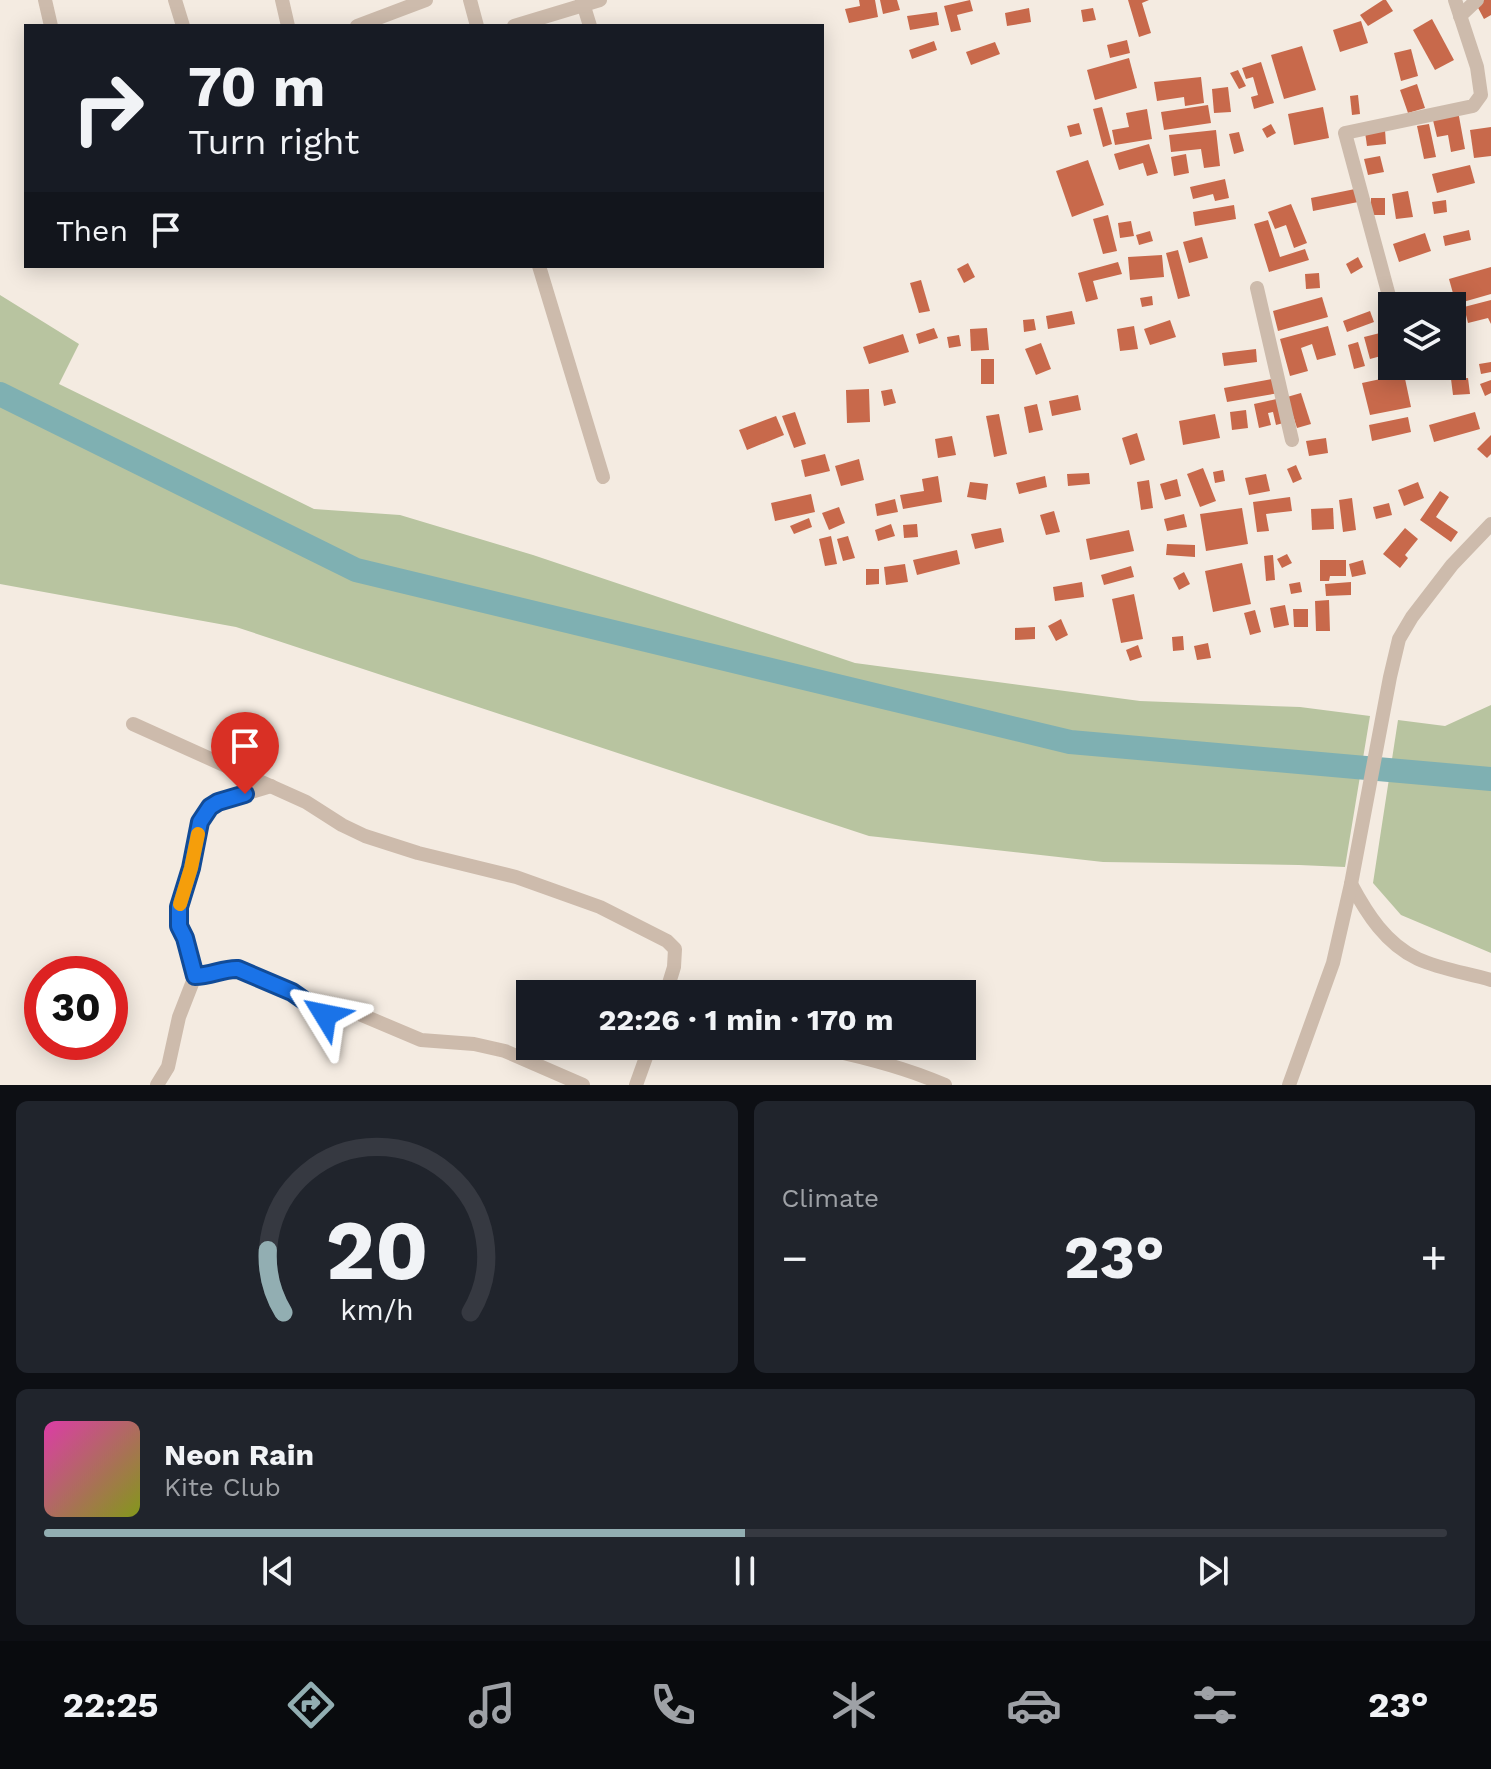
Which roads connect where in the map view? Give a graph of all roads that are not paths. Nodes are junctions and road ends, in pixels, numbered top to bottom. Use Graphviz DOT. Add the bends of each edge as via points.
graph roads {
  1 [pos="45,0"];
  2 [pos="175,0"];
  3 [pos="282,0"];
  4 [pos="426,0"];
  5 [pos="470,0"];
  6 [pos="600,0"];
  7 [pos="1455,0"];
  8 [pos="1477,0"];
  9 [pos="583,3"];
  10 [pos="1460,16"];
  11 [pos="51,24"];
  12 [pos="182,24"];
  13 [pos="288,24"];
  14 [pos="362,24"];
  15 [pos="476,24"];
  16 [pos="520,24"];
  17 [pos="589,24"];
  18 [pos="540,268"];
  19 [pos="1257,288"];
  20 [pos="1388,292"];
  21 [pos="1292,440"];
  22 [pos="603,477"];
  23 [pos="1491,524"];
  24 [pos="133,724"];
  25 [pos="271,786"];
  26 [pos="1351,884"];
  27 [pos="195,976"];
  28 [pos="671,980"];
  29 [pos="1491,980"];
  30 [pos="645,1060"];
  31 [pos="867,1060"];
  32 [pos="916,1080"];
  33 [pos="157,1085"];
  34 [pos="583,1085"];
  35 [pos="636,1085"];
  36 [pos="945,1085"];
  37 [pos="1289,1085"];
  1 -- 11 [label="street"];
  2 -- 12 [label="street"];
  3 -- 13 [label="street"];
  4 -- 14 [label="street"];
  5 -- 15 [label="street"];
  6 -- 9 [label="street"];
  7 -- 10 [label="street"];
  8 -- 10 [label="street"];
  9 -- 16 [label="street"];
  9 -- 17 [label="street"];
  10 -- 20 [label="street" via="1477,67 1481,95 1473,106 1345,133"];
  18 -- 22 [label="street"];
  19 -- 21 [label="street"];
  23 -- 26 [label="street" via="1452,565 1399,639"];
  24 -- 25 [label="street"];
  25 -- 27 [label="street" via="218,802 200,822 179,907 179,926"];
  25 -- 28 [label="street" via="365,836 516,877 600,907 675,949"];
  26 -- 29 [label="street" via="1368,914 1414,958"];
  26 -- 37 [label="street" via="1333,963"];
  27 -- 33 [label="street" via="168,1067"];
  27 -- 34 [label="street" via="238,969 292,992 325,1015 350,1010 421,1040 505,1051"];
  30 -- 35 [label="street"];
  31 -- 32 [label="street"];
  32 -- 36 [label="street"];
}
